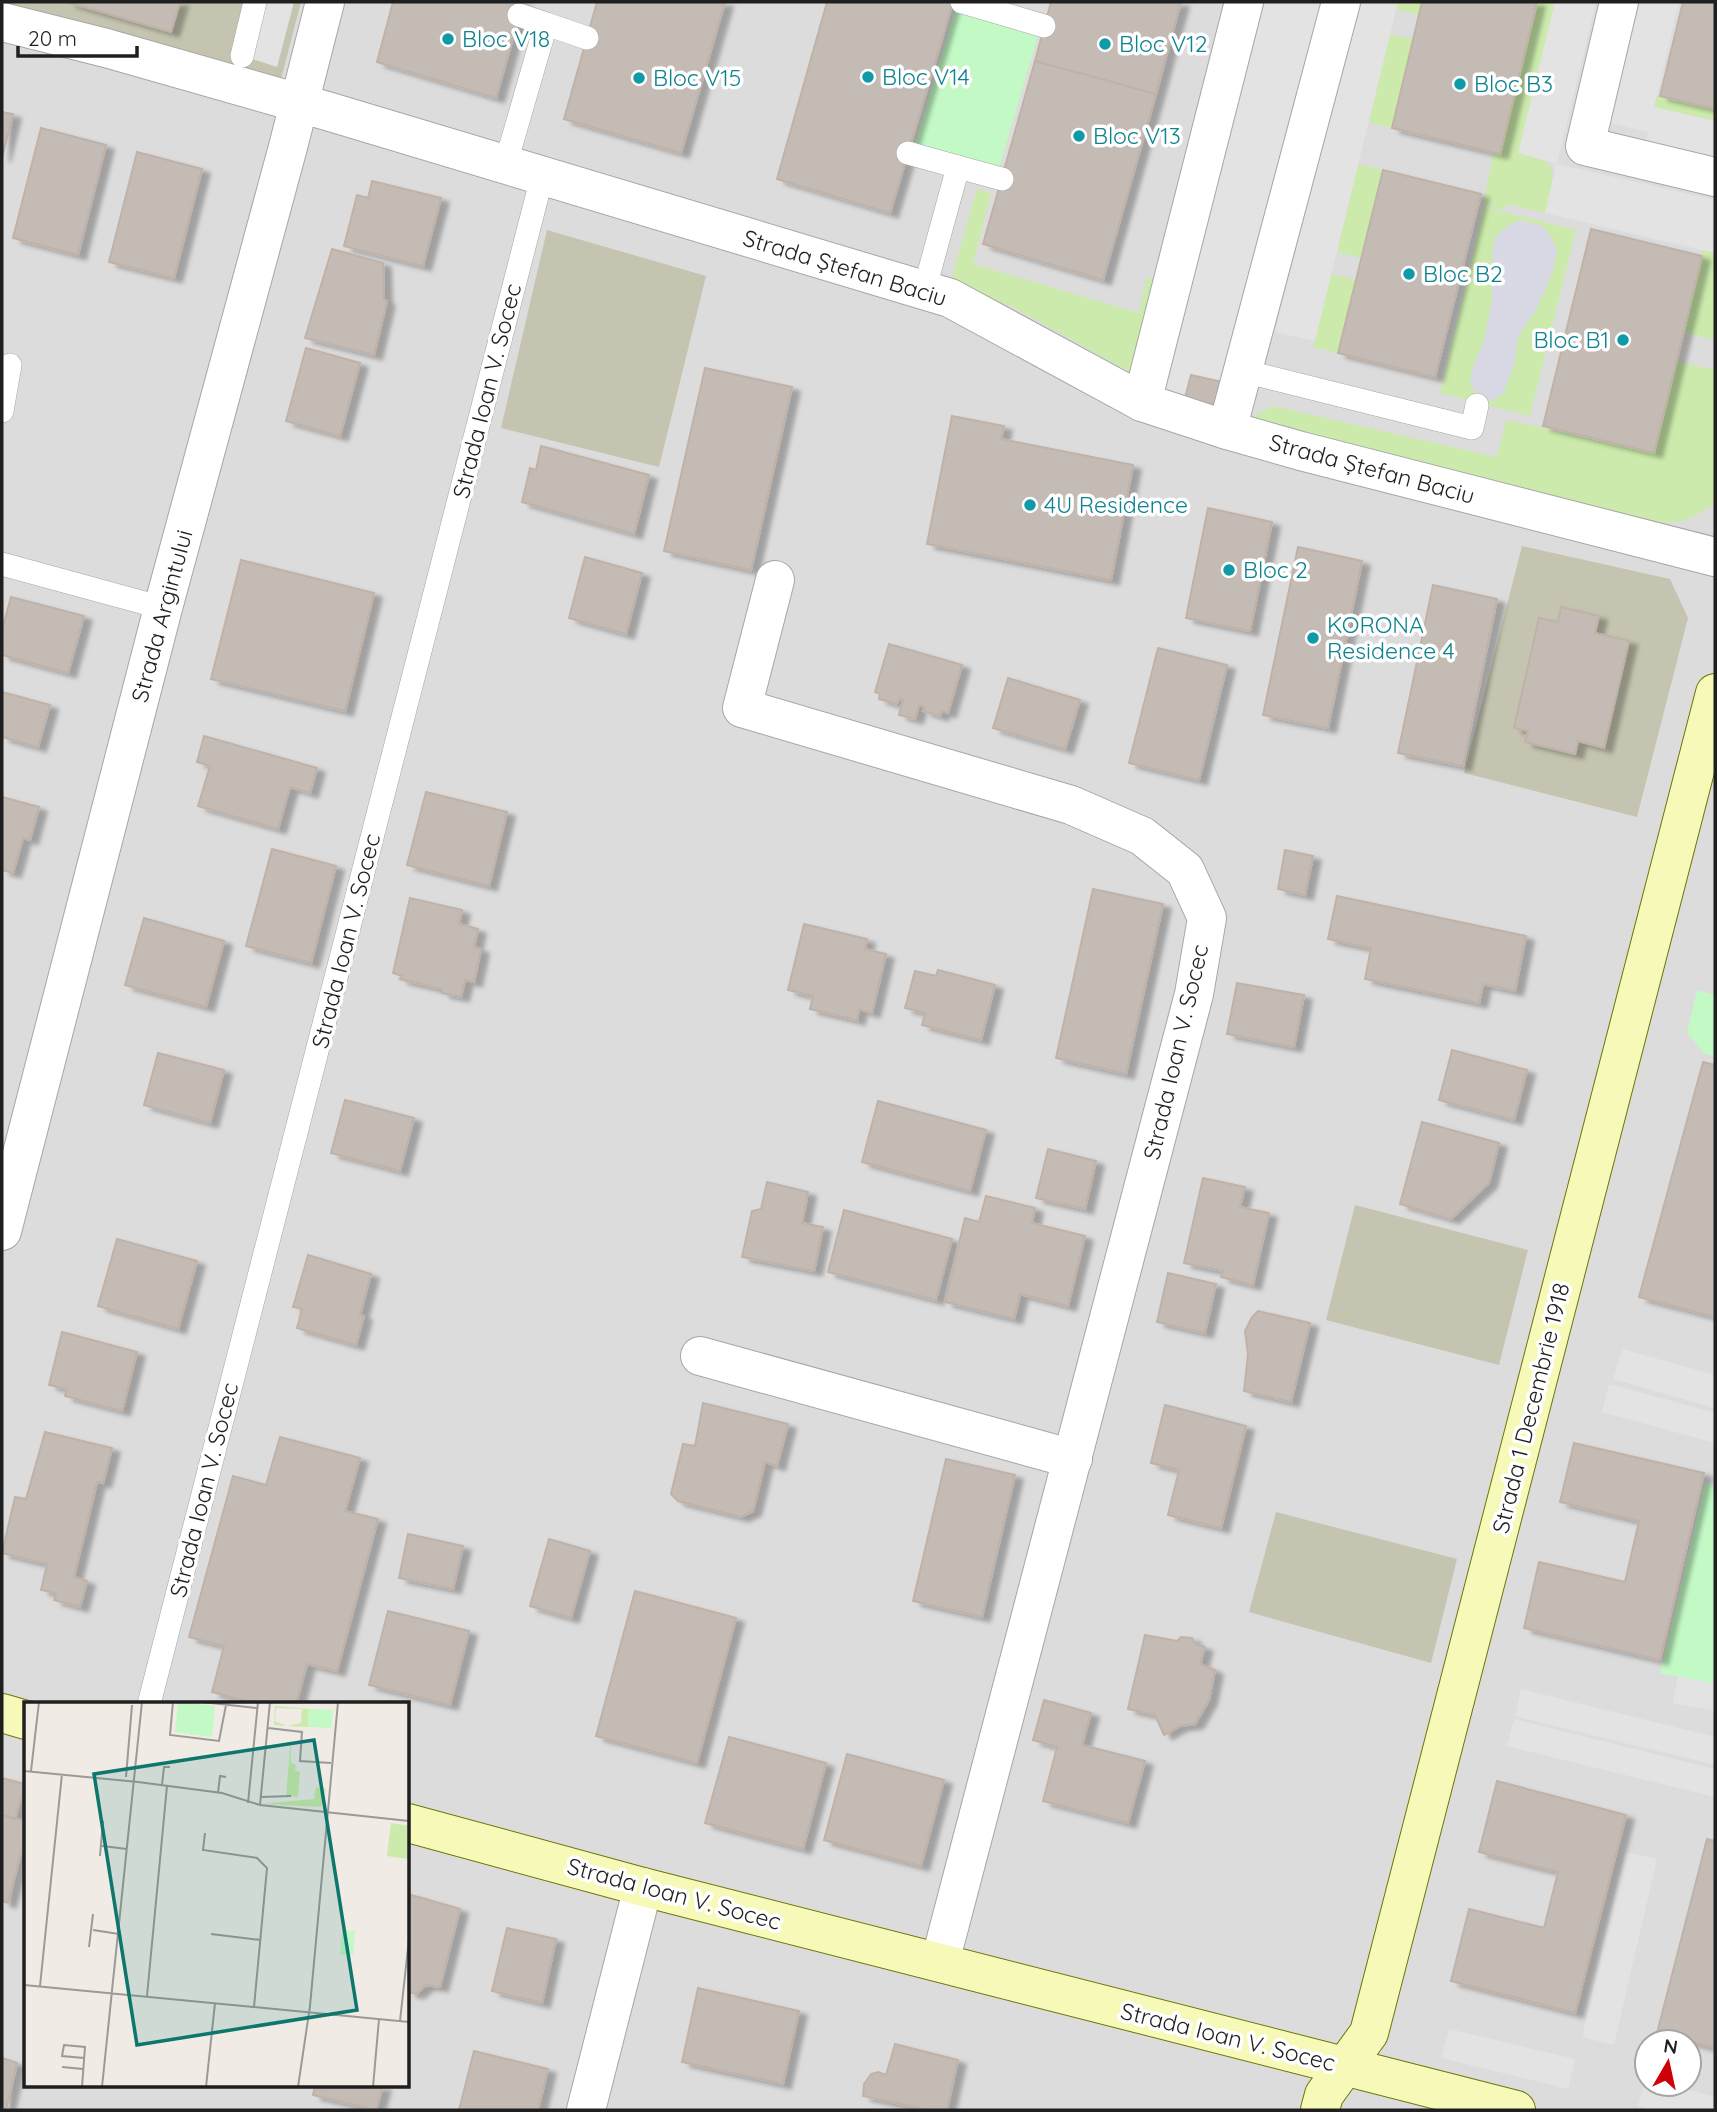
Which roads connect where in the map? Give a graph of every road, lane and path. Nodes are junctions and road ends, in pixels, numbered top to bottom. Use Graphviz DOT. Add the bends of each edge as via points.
graph roads {
  1 [pos="255,2"];
  2 [pos="325,2"];
  3 [pos="1244,2"];
  4 [pos="1341,2"];
  5 [pos="1619,2"];
  6 [pos="976,4"];
  7 [pos="519,15"];
  8 [pos="2,22"];
  9 [pos="546,24"];
  10 [pos="1044,26"];
  11 [pos="587,38"];
  12 [pos="242,56"];
  13 [pos="298,103"];
  14 [pos="908,153"];
  15 [pos="505,166"];
  16 [pos="958,167"];
  17 [pos="542,177"];
  18 [pos="1715,177"];
  19 [pos="1002,179"];
  20 [pos="924,291"];
  21 [pos="10,365"];
  22 [pos="1244,371"];
  23 [pos="1142,402"];
  24 [pos="1477,405"];
  25 [pos="2,411"];
  26 [pos="1227,430"];
  27 [pos="1715,557"];
  28 [pos="2,564"];
  29 [pos="775,580"];
  30 [pos="163,608"];
  31 [pos="1715,693"];
  32 [pos="2,1231"];
  33 [pos="700,1356"];
  34 [pos="1073,1459"];
  35 [pos="150,1702"];
  36 [pos="2,1713"];
  37 [pos="24,1719"];
  38 [pos="410,1825"];
  39 [pos="643,1887"];
  40 [pos="940,1962"];
  41 [pos="1346,2067"];
  42 [pos="586,2110"];
  43 [pos="1320,2110"];
  44 [pos="1516,2110"];
  1 -- 12 [label="lane"];
  2 -- 13 [label="street, Strada Argintului"];
  3 -- 23 [label="street"];
  4 -- 22 [label="street"];
  5 -- 18 [label="street" via="1585,146"];
  6 -- 10 [label="lane"];
  7 -- 9 [label="lane"];
  8 -- 13 [label="street, Strada Ștefan Baciu"];
  9 -- 11 [label="lane"];
  9 -- 15 [label="lane"];
  13 -- 15 [label="street, Strada Ștefan Baciu"];
  13 -- 30 [label="street, Strada Argintului"];
  14 -- 16 [label="lane"];
  15 -- 17 [label="street, Strada Ștefan Baciu"];
  16 -- 19 [label="lane"];
  16 -- 20 [label="lane"];
  17 -- 20 [label="street, Strada Ștefan Baciu"];
  17 -- 35 [label="lane, Strada Ioan V. Socec"];
  20 -- 23 [label="street, Strada Ștefan Baciu" via="950,298"];
  21 -- 25 [label="lane"];
  22 -- 24 [label="lane" via="1472,428"];
  22 -- 26 [label="street"];
  23 -- 26 [label="street, Strada Ștefan Baciu"];
  26 -- 27 [label="street, Strada Ștefan Baciu"];
  28 -- 30 [label="lane"];
  29 -- 34 [label="street, Strada Ioan V. Socec" via="743,708 1071,805 1142,836 1185,870 1207,918 1194,994"];
  30 -- 32 [label="street, Strada Argintului"];
  31 -- 41 [label="street, Strada 1 Decembrie 1918" via="1369,2033"];
  33 -- 34 [label="street"];
  34 -- 40 [label="street, Strada Ioan V. Socec"];
  36 -- 37 [label="street"];
  38 -- 39 [label="street, Strada Ioan V. Socec"];
  39 -- 40 [label="street, Strada Ioan V. Socec"];
  39 -- 42 [label="street"];
  40 -- 41 [label="street, Strada Ioan V. Socec"];
  41 -- 43 [label="street, Strada 1 Decembrie 1918" via="1324,2095"];
  41 -- 44 [label="street, Strada Ioan V. Socec"];
}
